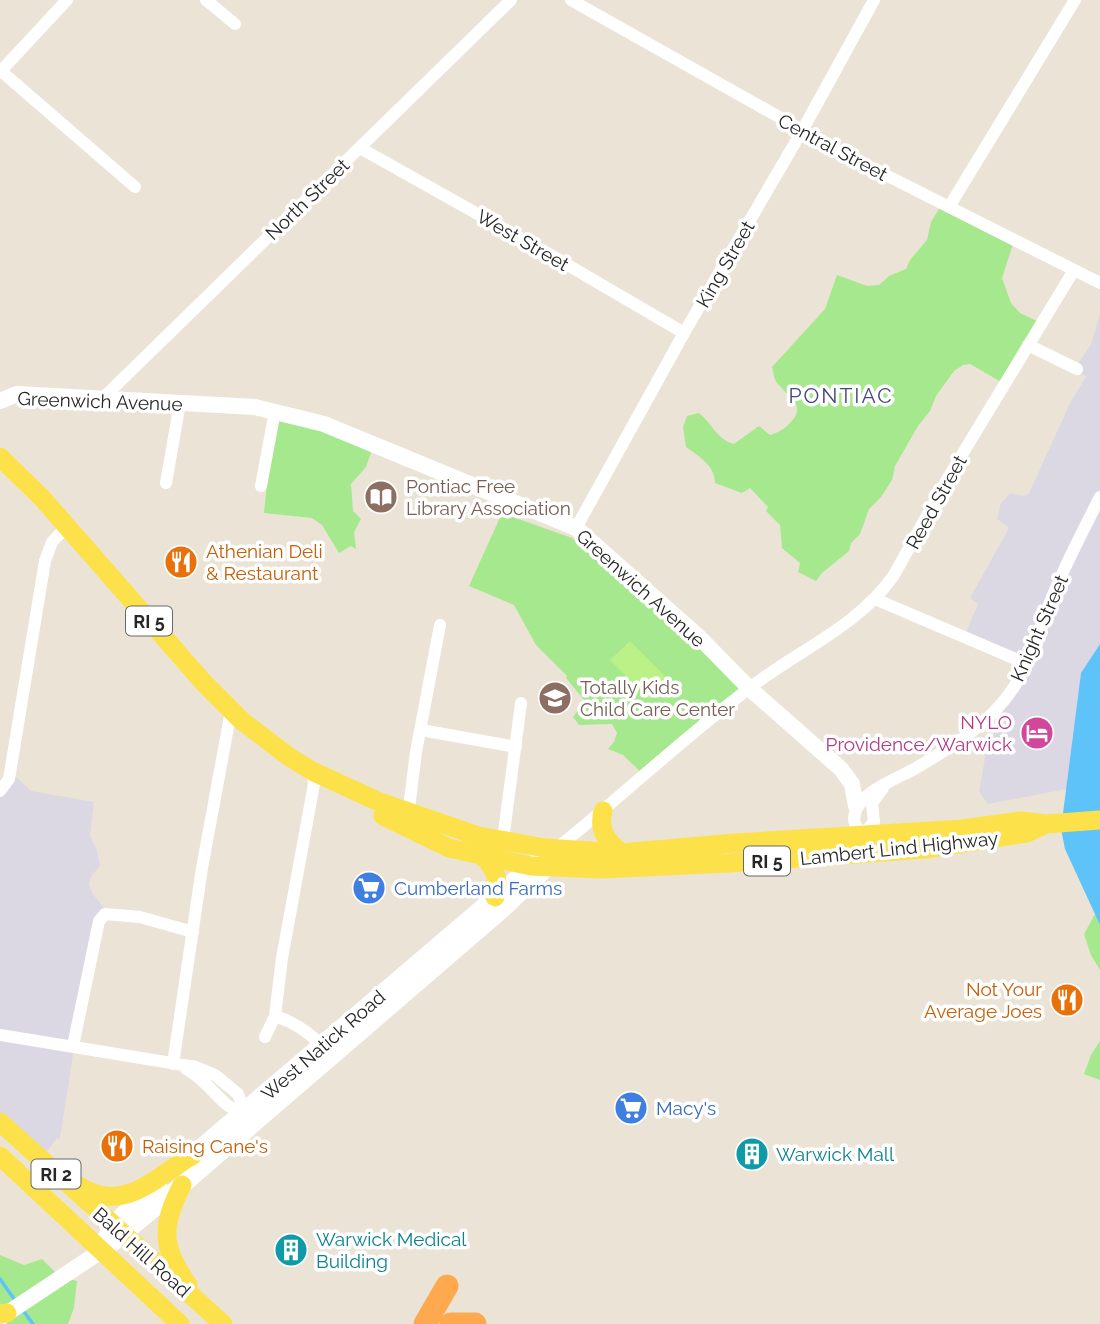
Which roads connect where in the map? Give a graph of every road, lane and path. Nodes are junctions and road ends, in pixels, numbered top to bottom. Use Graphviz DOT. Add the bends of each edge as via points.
graph roads {
  1 [pos="67,0"];
  2 [pos="206,0"];
  3 [pos="511,0"];
  4 [pos="571,0"];
  5 [pos="874,0"];
  6 [pos="1075,0"];
  7 [pos="235,24"];
  8 [pos="0,71"];
  9 [pos="802,131"];
  10 [pos="360,148"];
  11 [pos="135,187"];
  12 [pos="949,207"];
  13 [pos="1074,270"];
  14 [pos="1100,284"];
  15 [pos="684,333"];
  16 [pos="1028,345"];
  17 [pos="1077,369"];
  18 [pos="103,398"];
  19 [pos="0,401"];
  20 [pos="180,403"];
  21 [pos="275,411"];
  22 [pos="0,457"];
  23 [pos="166,483"];
  24 [pos="261,486"];
  25 [pos="1100,497"];
  26 [pos="67,526"];
  27 [pos="576,528"];
  28 [pos="875,599"];
  29 [pos="440,625"];
  30 [pos="1025,663"];
  31 [pos="749,688"];
  32 [pos="521,703"];
  33 [pos="231,711"];
  34 [pos="421,730"];
  35 [pos="516,747"];
  36 [pos="312,771"];
  37 [pos="884,786"];
  38 [pos="0,790"];
  39 [pos="856,806"];
  40 [pos="409,808"];
  41 [pos="603,811"];
  42 [pos="1100,820"];
  43 [pos="503,840"];
  44 [pos="861,844"];
  45 [pos="557,848"];
  46 [pos="621,853"];
  47 [pos="481,855"];
  48 [pos="539,867"];
  49 [pos="495,897"];
  50 [pos="193,932"];
  51 [pos="275,1016"];
  52 [pos="0,1035"];
  53 [pos="265,1037"];
  54 [pos="73,1046"];
  55 [pos="322,1046"];
  56 [pos="173,1064"];
  57 [pos="248,1119"];
  58 [pos="0,1122"];
  59 [pos="28,1148"];
  60 [pos="193,1155"];
  61 [pos="0,1156"];
  62 [pos="182,1185"];
  63 [pos="118,1230"];
  64 [pos="101,1251"];
  65 [pos="447,1286"];
  66 [pos="201,1304"];
  67 [pos="9,1311"];
  68 [pos="180,1324"];
  69 [pos="223,1324"];
  70 [pos="425,1324"];
  71 [pos="451,1324"];
  72 [pos="475,1324"];
  1 -- 8 [label="street"];
  2 -- 7 [label="street"];
  3 -- 10 [label="street, North Street"];
  4 -- 9 [label="street, Central Street"];
  5 -- 9 [label="street, King Street"];
  6 -- 12 [label="street"];
  8 -- 11 [label="street"];
  9 -- 12 [label="street, Central Street"];
  9 -- 15 [label="street, King Street"];
  10 -- 15 [label="street, West Street"];
  10 -- 18 [label="street, North Street"];
  12 -- 13 [label="street, Central Street"];
  13 -- 14 [label="street, Central Street"];
  13 -- 16 [label="street, Reed Street"];
  15 -- 27 [label="street, King Street"];
  16 -- 17 [label="street"];
  16 -- 28 [label="street, Reed Street" via="894,575"];
  18 -- 19 [label="street, Greenwich Avenue" via="17,394"];
  18 -- 20 [label="street, Greenwich Avenue"];
  20 -- 21 [label="street, Greenwich Avenue"];
  20 -- 23 [label="street"];
  21 -- 24 [label="street"];
  21 -- 27 [label="street, Greenwich Avenue" via="324,424"];
  22 -- 26 [label="main road, Lambert Lind Highway / RI 5"];
  25 -- 30 [label="street, Knight Street"];
  26 -- 33 [label="main road, Lambert Lind Highway / RI 5"];
  26 -- 38 [label="street" via="54,538 45,562 9,779"];
  27 -- 31 [label="street, Greenwich Avenue"];
  28 -- 30 [label="street"];
  28 -- 31 [label="street, Reed Street"];
  29 -- 34 [label="street"];
  30 -- 37 [label="street, Knight Street" via="1014,688 981,724"];
  31 -- 39 [label="street, Greenwich Avenue" via="841,769 852,784"];
  31 -- 41 [label="street, West Natick Road"];
  32 -- 35 [label="street"];
  33 -- 36 [label="main road, Lambert Lind Highway / RI 5"];
  33 -- 50 [label="street"];
  34 -- 35 [label="street"];
  34 -- 40 [label="street"];
  35 -- 43 [label="street"];
  36 -- 43 [label="main road, Lambert Lind Highway / RI 5" via="408,813"];
  36 -- 47 [label="main road, Lambert Lind Highway / RI 5" via="334,790 371,810 449,848"];
  36 -- 51 [label="street" via="314,784"];
  37 -- 39 [label="street, Knight Street" via="867,793"];
  37 -- 44 [label="street" via="872,803 874,822"];
  39 -- 44 [label="street" via="854,823"];
  41 -- 45 [label="street, West Natick Road"];
  41 -- 46 [label="main road" via="603,832"];
  42 -- 44 [label="main road, Lambert Lind Highway / RI 5" via="1055,824 1027,834 957,845"];
  43 -- 45 [label="main road, Lambert Lind Highway / RI 5"];
  44 -- 46 [label="main road, Lambert Lind Highway / RI 5"];
  44 -- 48 [label="main road, Lambert Lind Highway / RI 5" via="673,867"];
  45 -- 46 [label="main road, Lambert Lind Highway / RI 5"];
  45 -- 48 [label="main road, West Natick Road"];
  47 -- 48 [label="main road, Lambert Lind Highway / RI 5"];
  47 -- 49 [label="main road" via="495,872"];
  48 -- 49 [label="main road, West Natick Road"];
  48 -- 57 [label="main road, West Natick Road" via="499,912"];
  49 -- 55 [label="main road, West Natick Road"];
  50 -- 54 [label="street" via="140,917 102,917"];
  50 -- 56 [label="street"];
  51 -- 53 [label="street"];
  51 -- 55 [label="street" via="291,1021"];
  52 -- 54 [label="street"];
  54 -- 56 [label="street"];
  55 -- 57 [label="main road, West Natick Road"];
  56 -- 57 [label="street" via="197,1075 229,1108"];
  57 -- 60 [label="main road, West Natick Road"];
  57 -- 62 [label="main road, West Natick Road"];
  58 -- 59 [label="main road, Bald Hill Road / RI 2"];
  59 -- 60 [label="main road" via="90,1193 109,1198 137,1191"];
  59 -- 63 [label="main road, Bald Hill Road / RI 2"];
  60 -- 63 [label="main road, West Natick Road" via="126,1212"];
  61 -- 64 [label="main road, Bald Hill Road / RI 2"];
  62 -- 63 [label="main road, West Natick Road"];
  62 -- 66 [label="main road" via="166,1232 182,1276"];
  63 -- 64 [label="main road, West Natick Road"];
  63 -- 66 [label="main road, Bald Hill Road / RI 2"];
  64 -- 67 [label="street, West Natick Road"];
  64 -- 68 [label="main road, Bald Hill Road / RI 2"];
  65 -- 70 [label="highway"];
  66 -- 69 [label="main road, Bald Hill Road / RI 2"];
  71 -- 72 [label="highway"];
}
